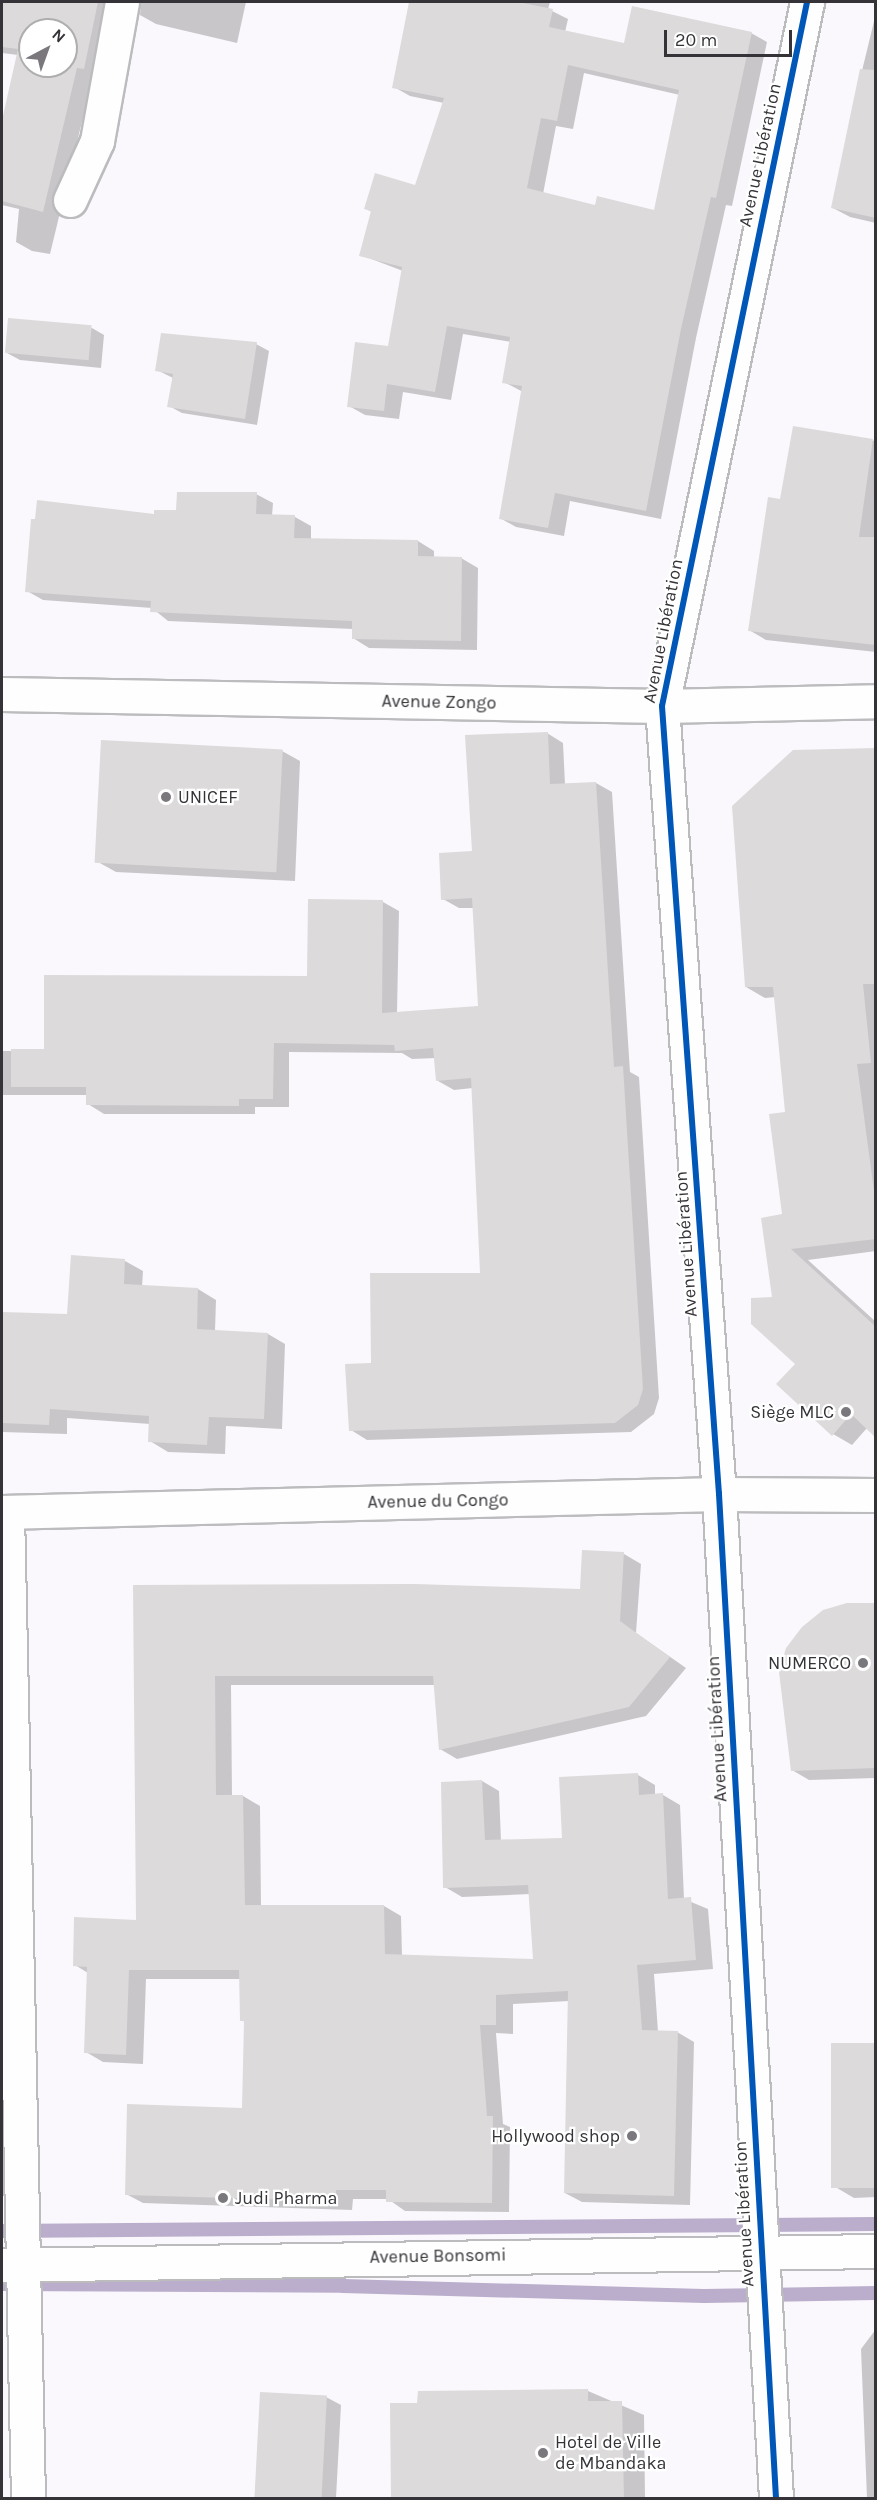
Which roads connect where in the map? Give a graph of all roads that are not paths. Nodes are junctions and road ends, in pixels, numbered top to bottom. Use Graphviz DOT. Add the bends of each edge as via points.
graph roads {
  1 [pos="122,2"];
  2 [pos="807,2"];
  3 [pos="70,200"];
  4 [pos="2,694"];
  5 [pos="876,701"];
  6 [pos="662,706"];
  7 [pos="719,1494"];
  8 [pos="876,1495"];
  9 [pos="4,1512"];
  10 [pos="761,2250"];
  11 [pos="876,2251"];
  12 [pos="12,2264"];
  13 [pos="28,2499"];
  14 [pos="776,2499"];
  1 -- 3 [label="street" via="97,141"];
  2 -- 6 [label="street, Avenue Libération"];
  4 -- 6 [label="street, Avenue Zongo"];
  5 -- 6 [label="street, Avenue Zongo"];
  6 -- 7 [label="street, Avenue Libération"];
  7 -- 8 [label="street, Avenue du Congo"];
  7 -- 9 [label="street, Avenue du Congo"];
  7 -- 10 [label="street, Avenue Libération"];
  9 -- 12 [label="street"];
  10 -- 11 [label="street, Avenue Bonsomi"];
  10 -- 12 [label="street, Avenue Bonsomi"];
  10 -- 14 [label="street, Avenue Libération"];
  12 -- 13 [label="street"];
}
